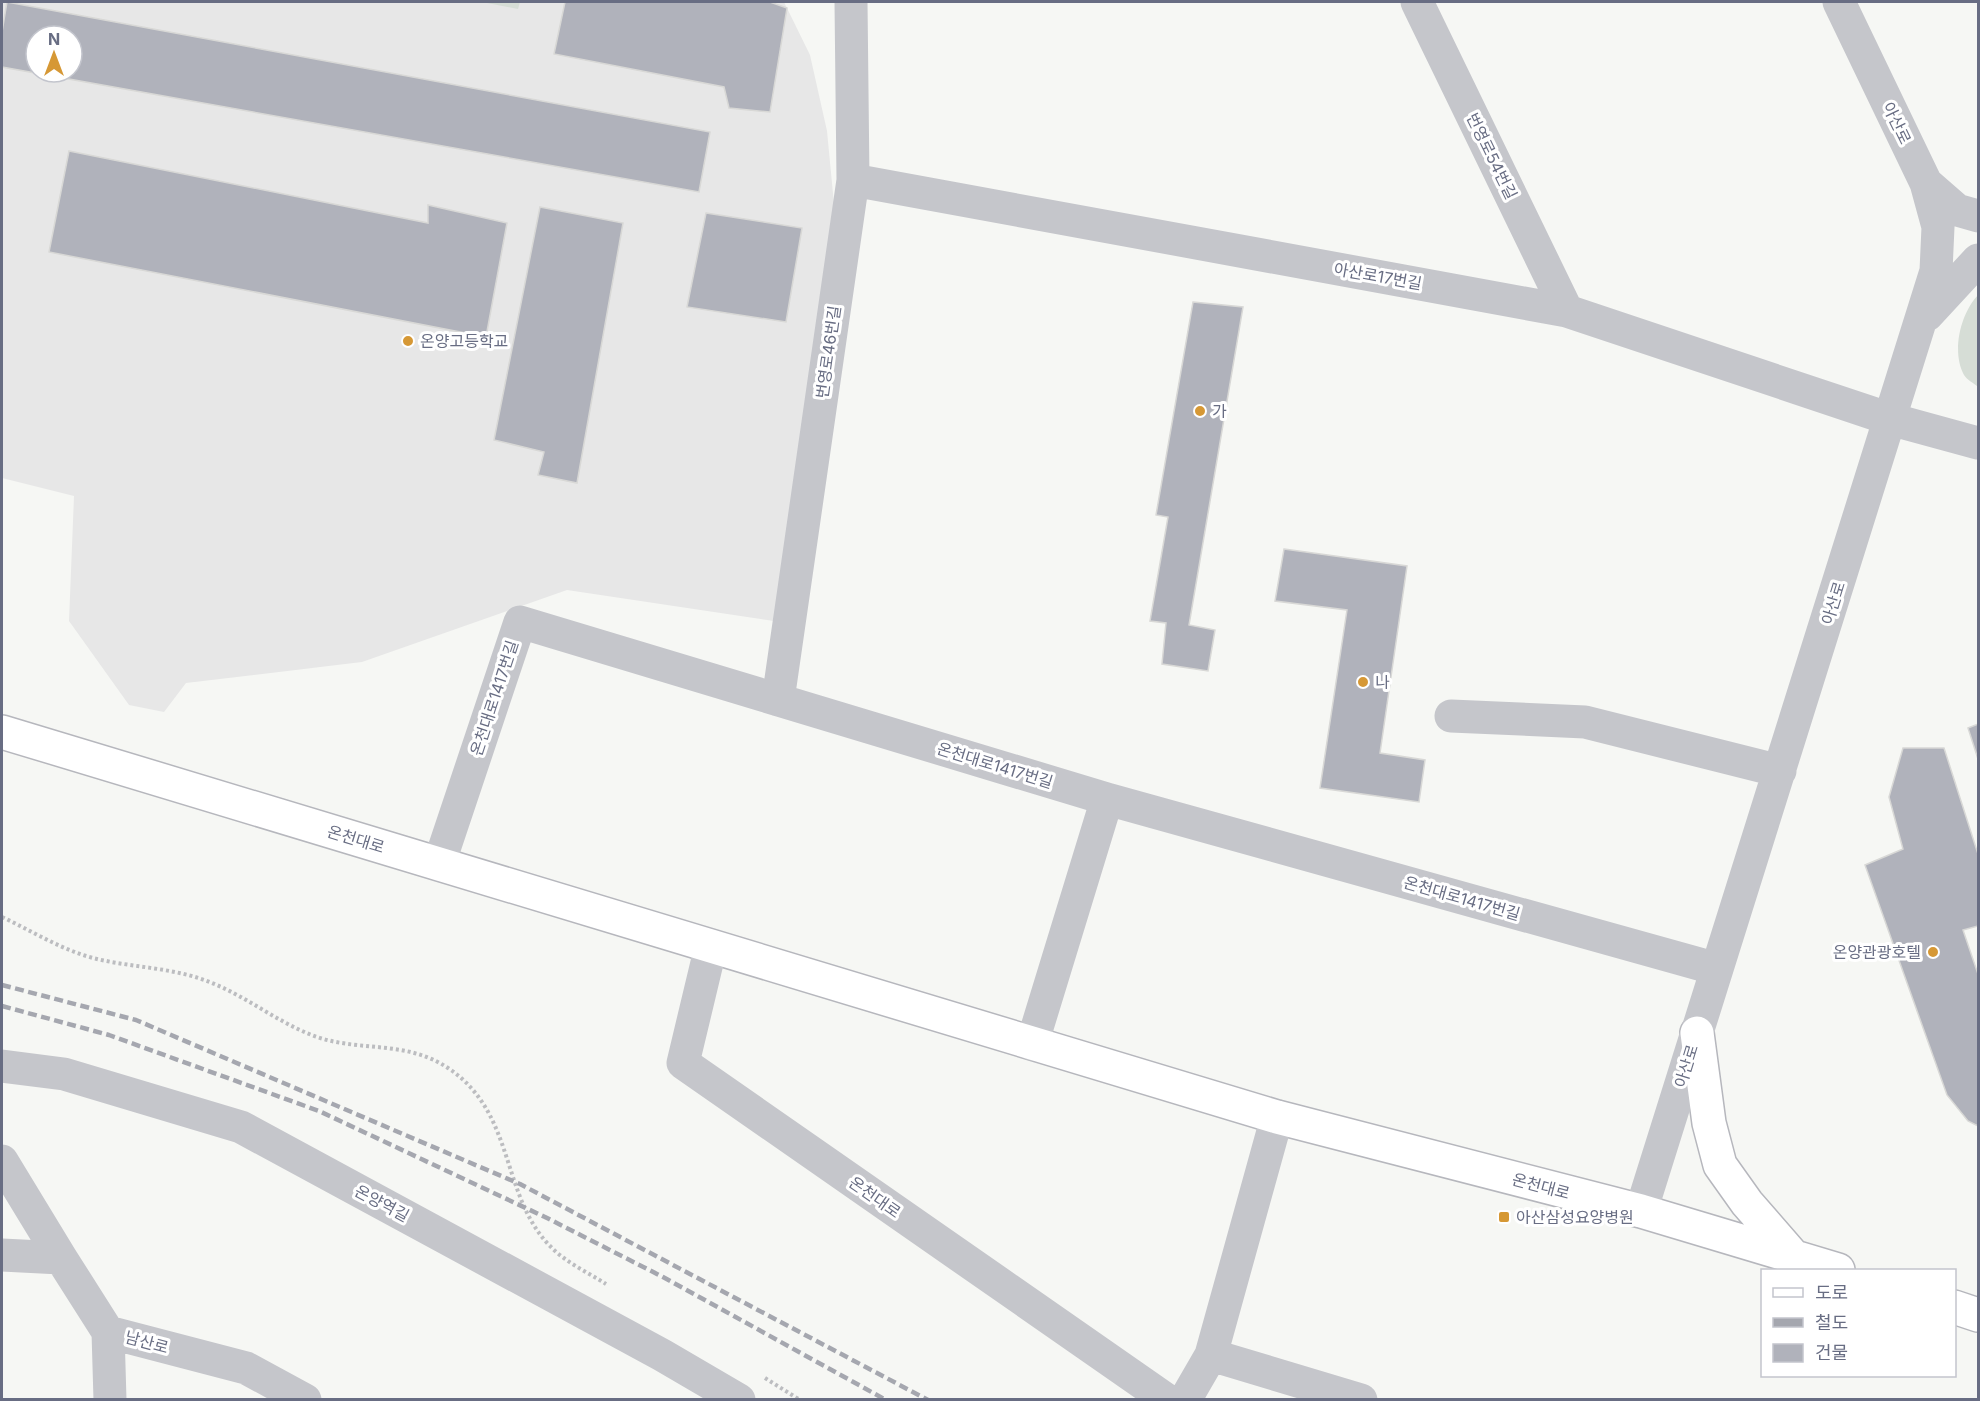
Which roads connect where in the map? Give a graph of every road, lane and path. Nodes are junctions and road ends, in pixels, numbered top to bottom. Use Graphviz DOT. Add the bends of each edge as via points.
graph roads {
  1 [pos="851,2"];
  2 [pos="1417,2"];
  3 [pos="1839,2"];
  4 [pos="854,180"];
  5 [pos="1926,183"];
  6 [pos="1978,216"];
  7 [pos="1978,260"];
  8 [pos="1567,311"];
  9 [pos="1922,321"];
  10 [pos="1890,419"];
  11 [pos="1978,443"];
  12 [pos="777,700"];
  13 [pos="1451,716"];
  14 [pos="2,732"];
  15 [pos="1779,771"];
  16 [pos="1107,799"];
  17 [pos="439,864"];
  18 [pos="2,917"];
  19 [pos="711,946"];
  20 [pos="1717,969"];
  21 [pos="1697,1033"];
  22 [pos="1032,1044"];
  23 [pos="2,1066"];
  24 [pos="1277,1117"];
  25 [pos="2,1161"];
  26 [pos="1641,1211"];
  27 [pos="2,1255"];
  28 [pos="1794,1257"];
  29 [pos="61,1258"];
  30 [pos="1835,1269"];
  31 [pos="608,1285"];
  32 [pos="1956,1308"];
  33 [pos="1978,1315"];
  34 [pos="108,1332"];
  35 [pos="1211,1355"];
  36 [pos="749,1387"];
  37 [pos="110,1400"];
  38 [pos="305,1400"];
  39 [pos="800,1400"];
  40 [pos="1167,1400"];
  41 [pos="1185,1400"];
  42 [pos="1361,1400"];
  1 -- 4 [label="street, 번영로46번길"];
  2 -- 8 [label="street, 번영로54번길"];
  3 -- 5 [label="street, 아산로"];
  4 -- 8 [label="street, 아산로17번길"];
  4 -- 12 [label="street, 번영로46번길"];
  5 -- 6 [label="street" via="1957,210"];
  5 -- 9 [label="street, 아산로" via="1938,227 1936,272"];
  7 -- 9 [label="street"];
  8 -- 10 [label="street, 아산로17번길"];
  9 -- 10 [label="street, 아산로"];
  10 -- 11 [label="street, 아산로17번길"];
  10 -- 15 [label="street, 아산로"];
  12 -- 16 [label="street, 온천대로1417번길"];
  12 -- 17 [label="street, 온천대로1417번길" via="520,622"];
  13 -- 15 [label="street" via="1585,722"];
  14 -- 17 [label="main road, 온천대로"];
  15 -- 20 [label="street, 아산로"];
  16 -- 20 [label="street, 온천대로1417번길"];
  16 -- 22 [label="street"];
  17 -- 19 [label="main road, 온천대로"];
  18 -- 31 [label="path" via="91,957 211,982 319,1038 404,1050 448,1068 468,1083 496,1126 521,1200 534,1225 550,1246"];
  19 -- 22 [label="main road, 온천대로"];
  19 -- 40 [label="street, 온천대로" via="682,1063"];
  20 -- 21 [label="street, 아산로"];
  21 -- 26 [label="street, 아산로"];
  21 -- 28 [label="main road" via="1709,1123 1720,1165"];
  22 -- 24 [label="main road, 온천대로"];
  23 -- 36 [label="street, 온양역길" via="64,1074 241,1127 662,1355"];
  24 -- 26 [label="main road, 온천대로"];
  24 -- 35 [label="street"];
  25 -- 29 [label="street, 남산로"];
  26 -- 28 [label="main road, 온천대로"];
  27 -- 29 [label="street"];
  28 -- 30 [label="main road, 온천대로"];
  29 -- 34 [label="street, 남산로"];
  32 -- 33 [label="main road"];
  34 -- 37 [label="street"];
  34 -- 38 [label="street, 남산로" via="246,1368"];
  35 -- 41 [label="street"];
  35 -- 42 [label="street"];
  36 -- 39 [label="path"];
}
